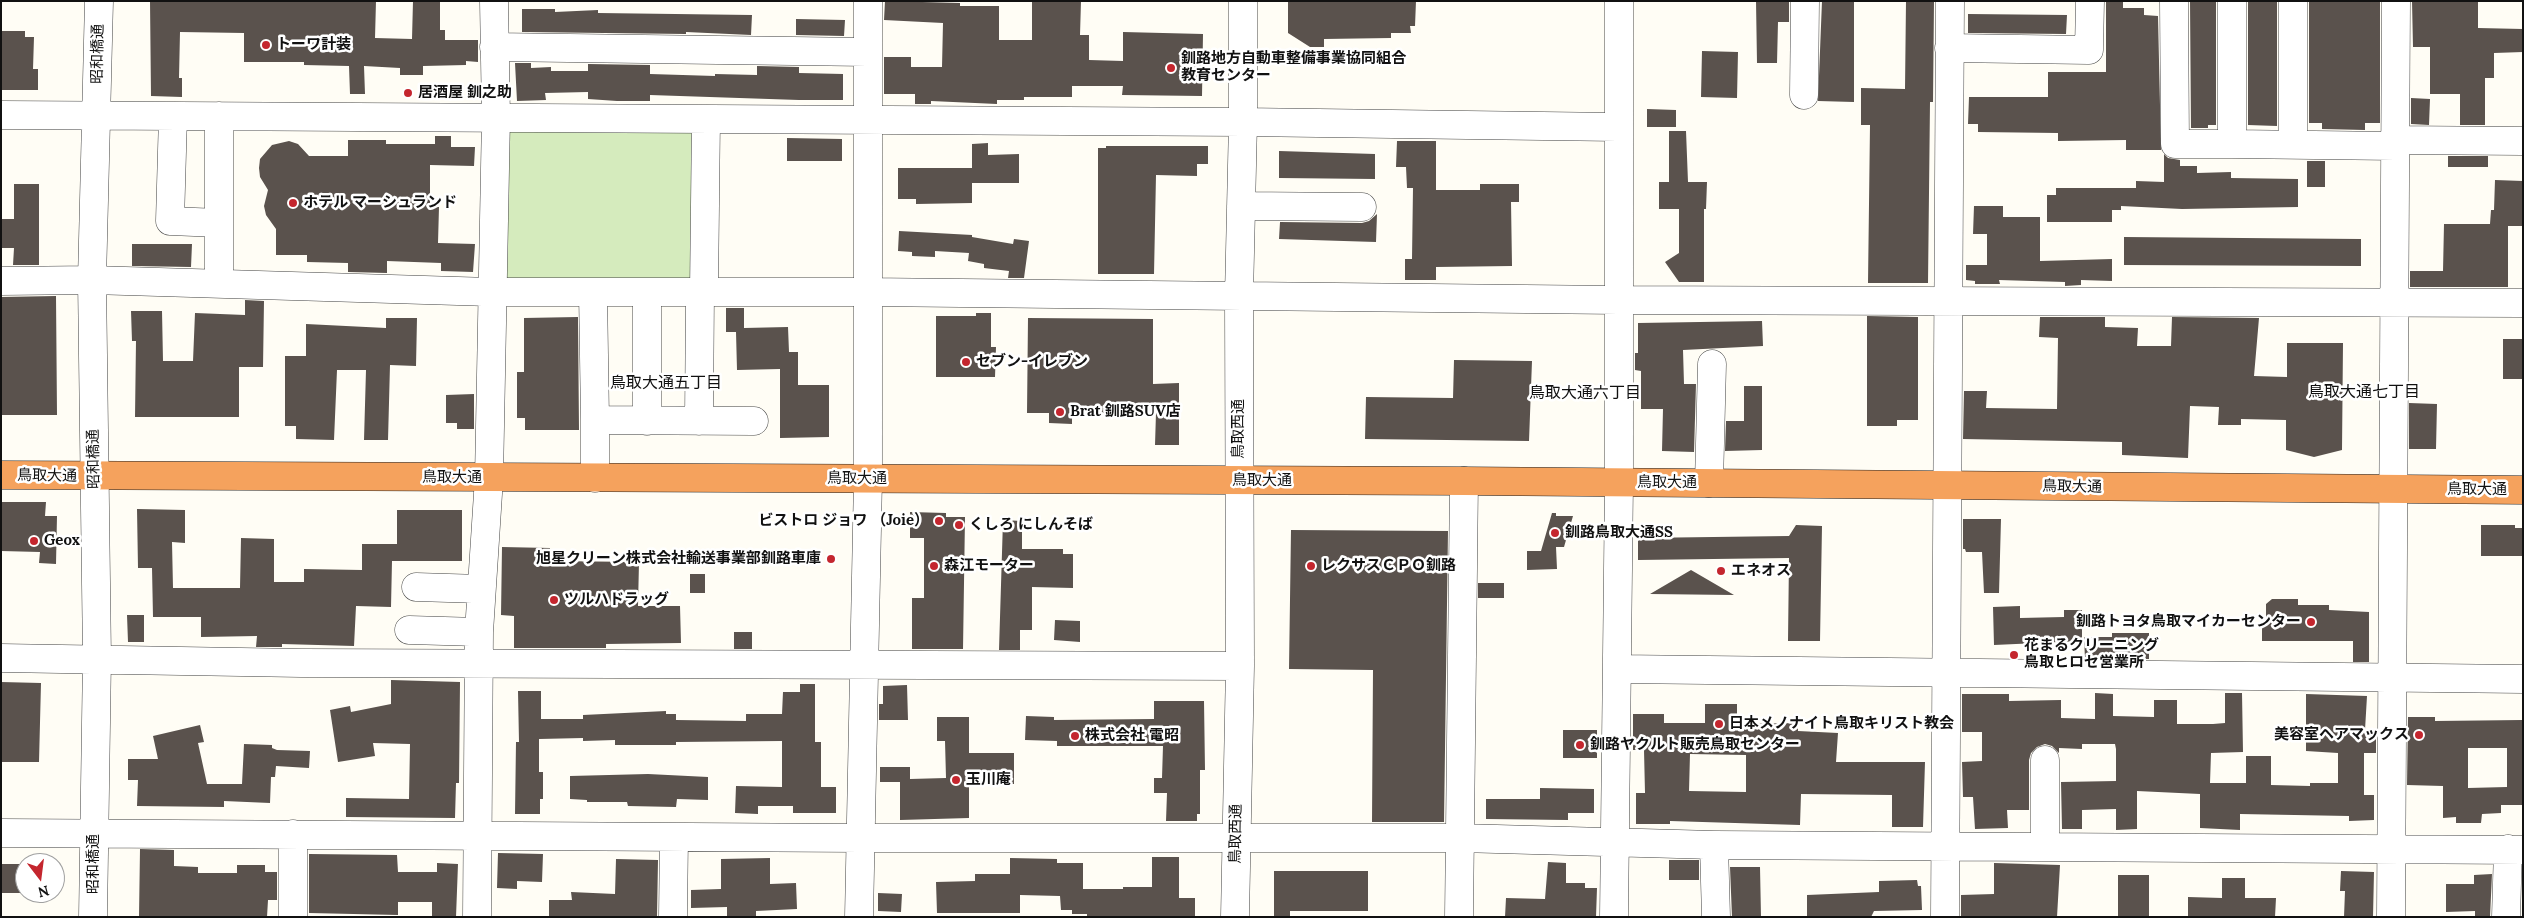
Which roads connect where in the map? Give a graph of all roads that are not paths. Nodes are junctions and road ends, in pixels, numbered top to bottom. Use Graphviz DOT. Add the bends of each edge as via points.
graph roads {
  1 [pos="99,1"];
  2 [pos="494,1"];
  3 [pos="868,1"];
  4 [pos="1243,1"];
  5 [pos="1619,1"];
  6 [pos="1805,1"];
  7 [pos="1950,1"];
  8 [pos="2090,1"];
  9 [pos="2174,1"];
  10 [pos="2232,1"];
  11 [pos="2293,1"];
  12 [pos="2396,1"];
  13 [pos="494,48"];
  14 [pos="1949,48"];
  15 [pos="867,52"];
  16 [pos="1804,95"];
  17 [pos="1,115"];
  18 [pos="97,116"];
  19 [pos="173,116"];
  20 [pos="218,116"];
  21 [pos="496,117"];
  22 [pos="706,119"];
  23 [pos="868,120"];
  24 [pos="1243,122"];
  25 [pos="1617,127"];
  26 [pos="2523,141"];
  27 [pos="2395,143"];
  28 [pos="2232,144"];
  29 [pos="2293,144"];
  30 [pos="1241,206"];
  31 [pos="1362,208"];
  32 [pos="220,223"];
  33 [pos="92,280"];
  34 [pos="1,281"];
  35 [pos="220,283"];
  36 [pos="702,291"];
  37 [pos="491,292"];
  38 [pos="593,292"];
  39 [pos="646,292"];
  40 [pos="867,292"];
  41 [pos="1239,296"];
  42 [pos="1618,300"];
  43 [pos="1947,300"];
  44 [pos="2394,303"];
  45 [pos="2523,304"];
  46 [pos="1712,364"];
  47 [pos="595,420"];
  48 [pos="647,421"];
  49 [pos="700,421"];
  50 [pos="754,421"];
  51 [pos="1,475"];
  52 [pos="94,476"];
  53 [pos="488,478"];
  54 [pos="595,478"];
  55 [pos="868,479"];
  56 [pos="1240,480"];
  57 [pos="1464,481"];
  58 [pos="1619,482"];
  59 [pos="1709,483"];
  60 [pos="1946,486"];
  61 [pos="2394,490"];
  62 [pos="2523,490"];
  63 [pos="416,587"];
  64 [pos="481,589"];
  65 [pos="409,630"];
  66 [pos="479,632"];
  67 [pos="1,658"];
  68 [pos="96,658"];
  69 [pos="479,664"];
  70 [pos="864,664"];
  71 [pos="1240,666"];
  72 [pos="1618,669"];
  73 [pos="1946,671"];
  74 [pos="2392,679"];
  75 [pos="2523,679"];
  76 [pos="2045,760"];
  77 [pos="94,832"];
  78 [pos="1,833"];
  79 [pos="293,834"];
  80 [pos="478,836"];
  81 [pos="674,837"];
  82 [pos="1236,837"];
  83 [pos="860,838"];
  84 [pos="1460,838"];
  85 [pos="1614,844"];
  86 [pos="1945,845"];
  87 [pos="1714,846"];
  88 [pos="2044,846"];
  89 [pos="2392,848"];
  90 [pos="2516,849"];
  91 [pos="94,917"];
  92 [pos="293,917"];
  93 [pos="477,917"];
  94 [pos="673,917"];
  95 [pos="860,917"];
  96 [pos="1235,917"];
  97 [pos="1459,917"];
  98 [pos="1614,917"];
  99 [pos="1716,917"];
  100 [pos="1944,917"];
  101 [pos="2391,917"];
  102 [pos="2506,917"];
  1 -- 18 [label="street, 昭和橋通"];
  2 -- 13 [label="street"];
  3 -- 15 [label="street"];
  4 -- 24 [label="street, 鳥取西通"];
  5 -- 25 [label="street"];
  6 -- 16 [label="street"];
  7 -- 14 [label="street"];
  8 -- 14 [label="street" via="2089,50"];
  9 -- 28 [label="street" via="2175,144"];
  10 -- 28 [label="street"];
  11 -- 29 [label="street"];
  12 -- 27 [label="street"];
  13 -- 15 [label="street"];
  13 -- 21 [label="street"];
  14 -- 43 [label="street"];
  15 -- 23 [label="street"];
  17 -- 18 [label="street"];
  18 -- 19 [label="street"];
  18 -- 33 [label="street, 昭和橋通"];
  19 -- 20 [label="street"];
  19 -- 32 [label="street" via="170,221"];
  20 -- 21 [label="street"];
  20 -- 32 [label="street"];
  21 -- 22 [label="street"];
  21 -- 37 [label="street"];
  22 -- 23 [label="street"];
  22 -- 36 [label="street"];
  23 -- 24 [label="street"];
  23 -- 40 [label="street"];
  24 -- 25 [label="street"];
  24 -- 30 [label="street, 鳥取西通"];
  25 -- 42 [label="street"];
  26 -- 27 [label="street"];
  27 -- 29 [label="street"];
  27 -- 44 [label="street"];
  28 -- 29 [label="street"];
  30 -- 31 [label="street"];
  30 -- 41 [label="street, 鳥取西通"];
  32 -- 35 [label="street"];
  33 -- 34 [label="street"];
  33 -- 35 [label="street"];
  33 -- 52 [label="street, 昭和橋通"];
  35 -- 37 [label="street"];
  36 -- 39 [label="street"];
  36 -- 40 [label="street"];
  36 -- 49 [label="street"];
  37 -- 38 [label="street"];
  37 -- 53 [label="street"];
  38 -- 39 [label="street"];
  38 -- 47 [label="street"];
  39 -- 48 [label="street"];
  40 -- 41 [label="street"];
  40 -- 55 [label="street"];
  41 -- 42 [label="street"];
  41 -- 56 [label="street, 鳥取西通"];
  42 -- 43 [label="street"];
  42 -- 58 [label="street"];
  43 -- 44 [label="street"];
  43 -- 60 [label="street"];
  44 -- 45 [label="street"];
  44 -- 61 [label="street"];
  46 -- 59 [label="street"];
  47 -- 48 [label="street"];
  47 -- 54 [label="street"];
  48 -- 49 [label="street"];
  49 -- 50 [label="street"];
  51 -- 52 [label="highway, 鳥取大通"];
  52 -- 53 [label="highway, 鳥取大通"];
  52 -- 68 [label="street, 昭和橋通"];
  53 -- 54 [label="highway, 鳥取大通"];
  53 -- 64 [label="street"];
  54 -- 55 [label="highway, 鳥取大通"];
  55 -- 56 [label="highway, 鳥取大通"];
  55 -- 70 [label="street"];
  56 -- 57 [label="highway, 鳥取大通"];
  56 -- 71 [label="street, 鳥取西通"];
  57 -- 58 [label="highway, 鳥取大通"];
  57 -- 84 [label="street"];
  58 -- 59 [label="highway, 鳥取大通"];
  58 -- 72 [label="street"];
  59 -- 60 [label="highway, 鳥取大通"];
  60 -- 61 [label="highway, 鳥取大通"];
  60 -- 73 [label="street"];
  61 -- 62 [label="highway, 鳥取大通"];
  61 -- 74 [label="street"];
  63 -- 64 [label="street"];
  64 -- 66 [label="street"];
  65 -- 66 [label="street"];
  66 -- 69 [label="street"];
  67 -- 68 [label="street"];
  68 -- 69 [label="street"];
  68 -- 77 [label="street, 昭和橋通"];
  69 -- 70 [label="street"];
  69 -- 80 [label="street"];
  70 -- 71 [label="street"];
  70 -- 83 [label="street"];
  71 -- 82 [label="street, 鳥取西通"];
  72 -- 73 [label="street"];
  72 -- 85 [label="street"];
  73 -- 74 [label="street"];
  73 -- 86 [label="street"];
  74 -- 75 [label="street"];
  74 -- 89 [label="street"];
  76 -- 88 [label="street"];
  77 -- 78 [label="street"];
  77 -- 79 [label="street"];
  77 -- 91 [label="street, 昭和橋通"];
  79 -- 80 [label="street"];
  79 -- 92 [label="street"];
  80 -- 81 [label="street"];
  80 -- 93 [label="street"];
  81 -- 83 [label="street"];
  81 -- 94 [label="street"];
  82 -- 83 [label="street"];
  82 -- 84 [label="street"];
  82 -- 96 [label="street, 鳥取西通"];
  83 -- 95 [label="street"];
  84 -- 85 [label="street"];
  84 -- 97 [label="street"];
  85 -- 87 [label="street"];
  85 -- 98 [label="street"];
  86 -- 87 [label="street"];
  86 -- 88 [label="street"];
  86 -- 100 [label="street"];
  87 -- 99 [label="street"];
  88 -- 89 [label="street"];
  89 -- 90 [label="street"];
  89 -- 101 [label="street"];
  90 -- 102 [label="street"];
}
